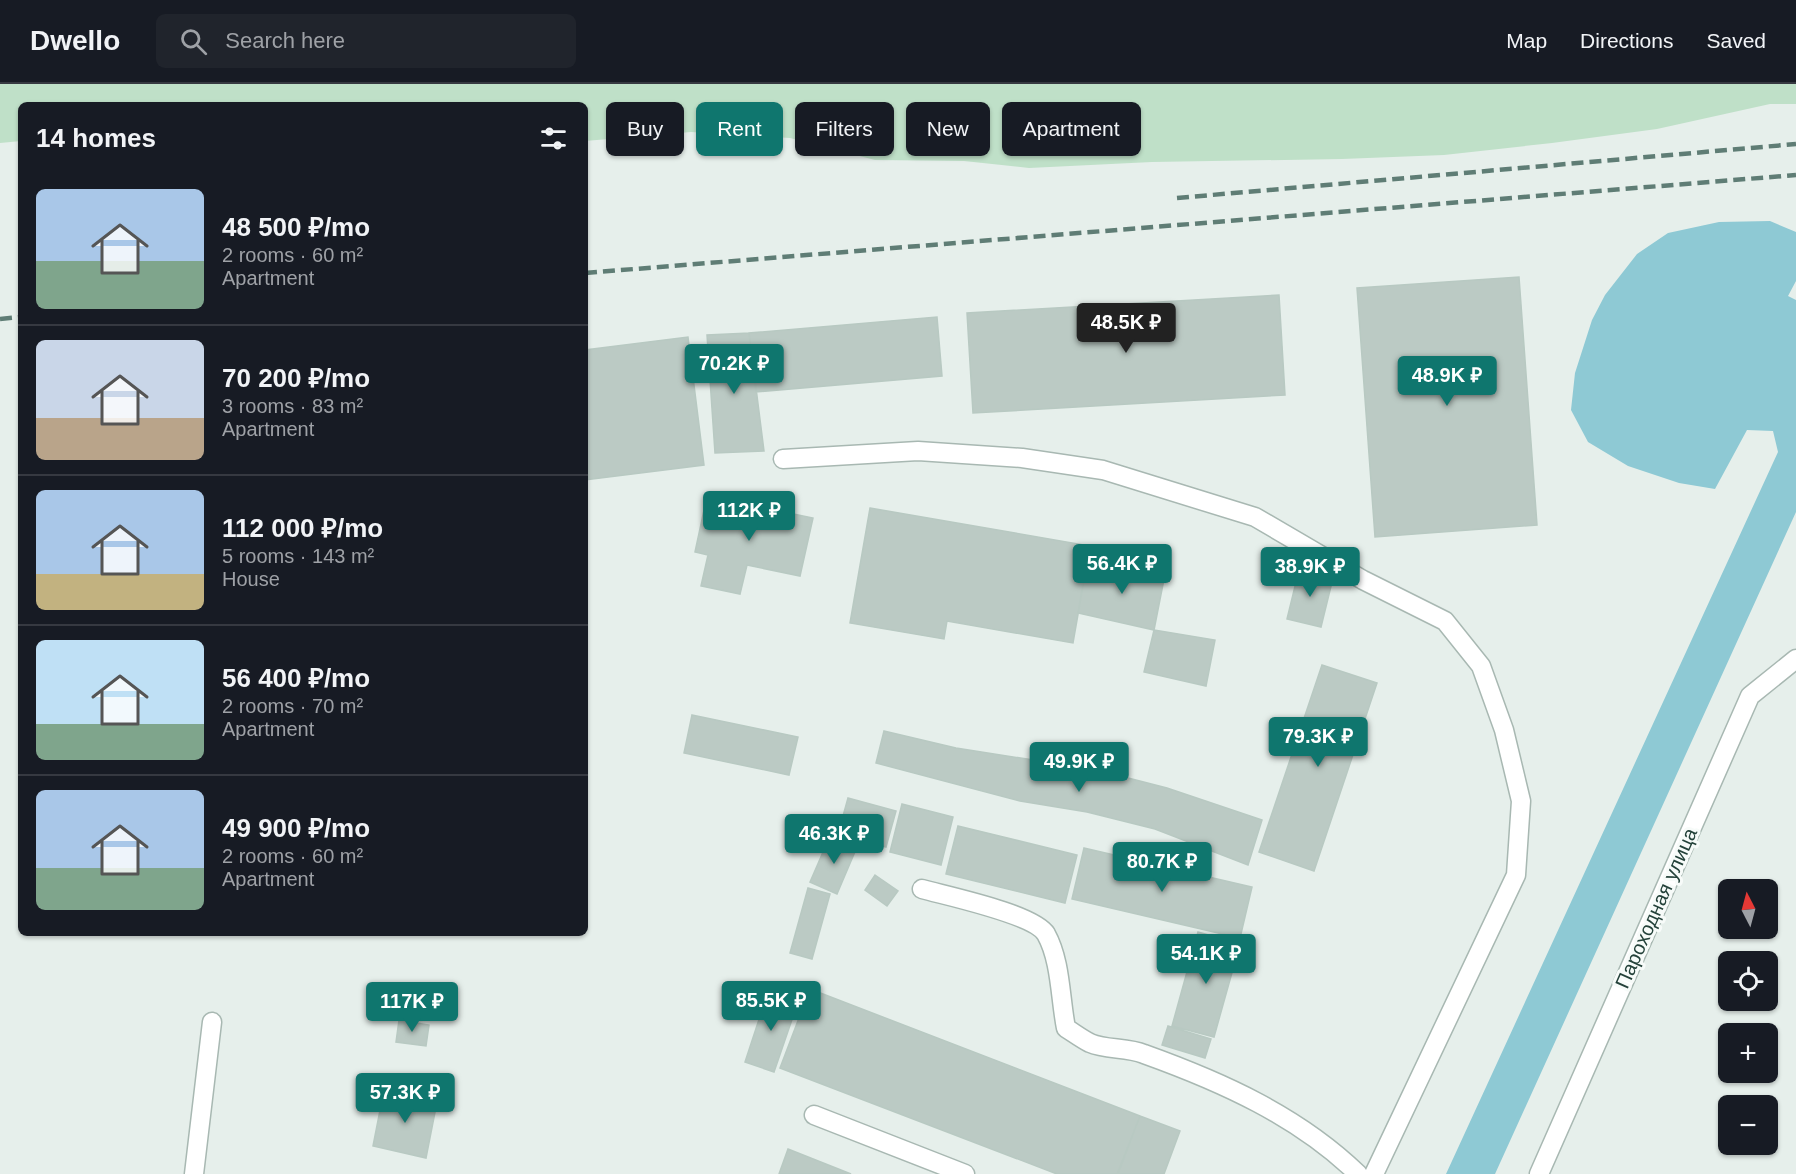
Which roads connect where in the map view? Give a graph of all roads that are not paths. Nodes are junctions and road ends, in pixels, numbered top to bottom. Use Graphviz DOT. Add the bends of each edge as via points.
graph roads {
  1 [pos="783,459"];
  2 [pos="1796,658"];
  3 [pos="922,889"];
  4 [pos="212,1022"];
  5 [pos="814,1115"];
  6 [pos="194,1174"];
  7 [pos="965,1174"];
  8 [pos="1358,1174"];
  9 [pos="1374,1174"];
  10 [pos="1539,1174"];
  1 -- 9 [label="street" via="918,451 1022,458 1103,470 1255,517 1363,580 1445,621 1481,666 1504,730 1521,801 1516,875"];
  2 -- 10 [label="street, Пароходная улица" via="1750,696"];
  3 -- 8 [label="street" via="1017,915 1045,932 1055,960 1066,1028 1091,1043 1132,1049 1252,1098 1332,1149"];
  4 -- 6 [label="street"];
  5 -- 7 [label="street"];
}
